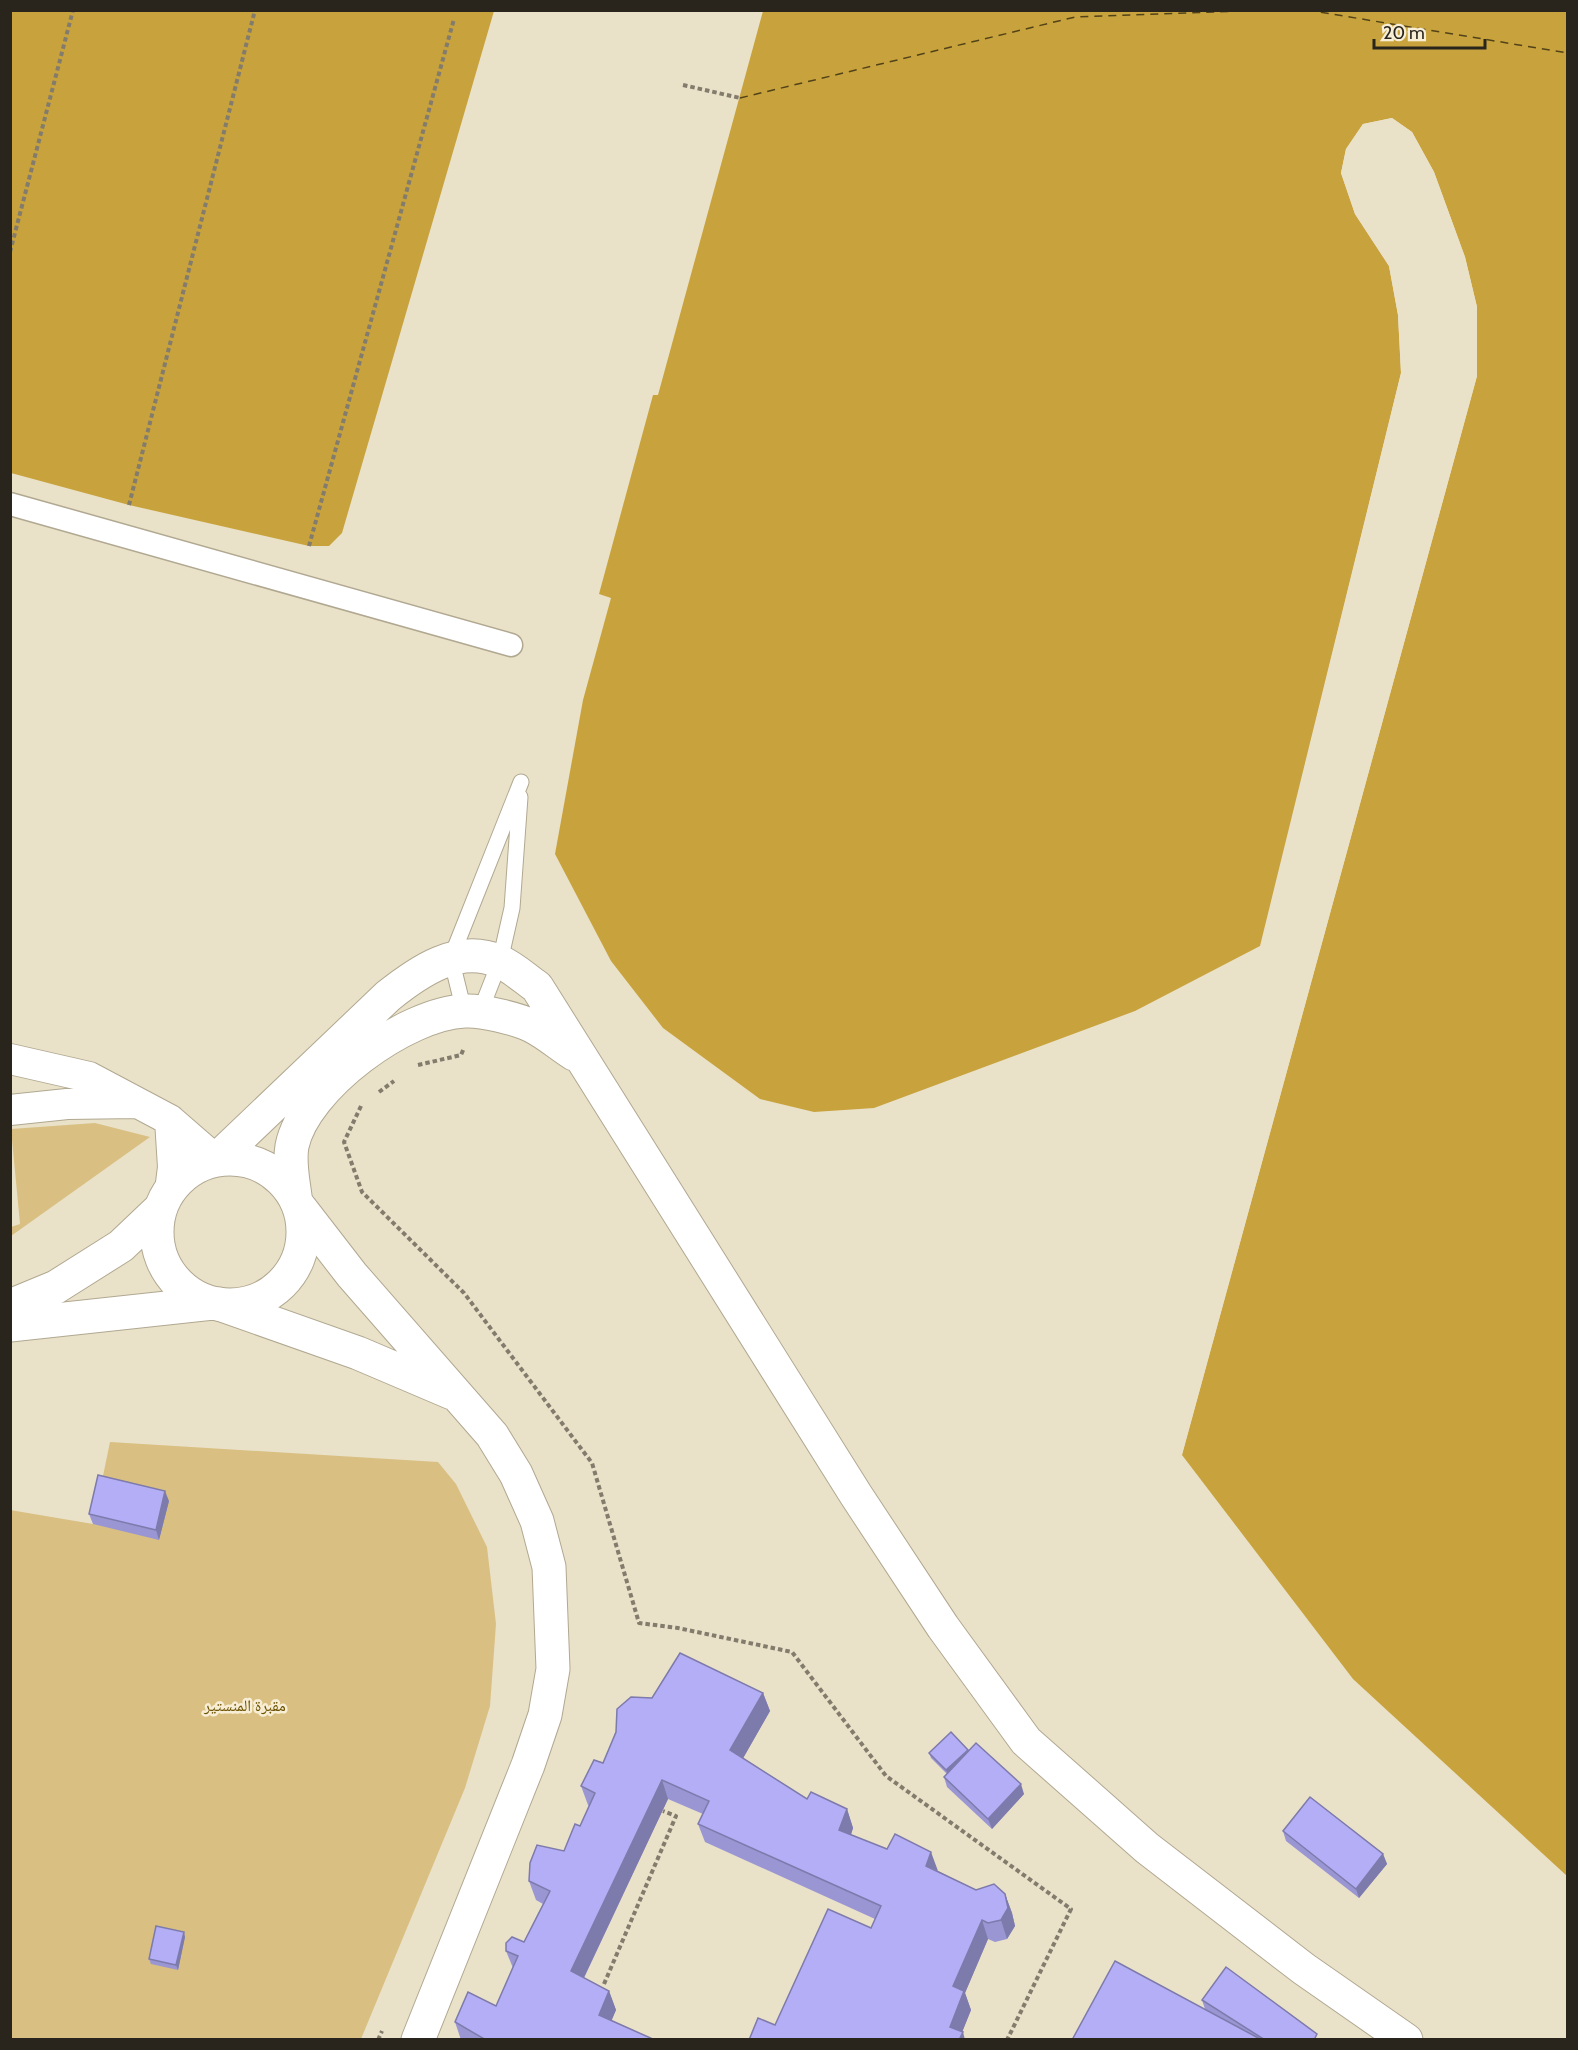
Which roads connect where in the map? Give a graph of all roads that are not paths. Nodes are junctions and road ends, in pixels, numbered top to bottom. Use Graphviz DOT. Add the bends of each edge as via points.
graph roads {
  1 [pos="10,504"];
  2 [pos="511,645"];
  3 [pos="451,958"];
  4 [pos="500,961"];
  5 [pos="472,1011"];
  6 [pos="10,1059"];
  7 [pos="586,1063"];
  8 [pos="143,1103"];
  9 [pos="10,1110"];
  10 [pos="170,1120"];
  11 [pos="216,1160"];
  12 [pos="166,1199"];
  13 [pos="298,1203"];
  14 [pos="216,1304"];
  15 [pos="10,1305"];
  16 [pos="10,1325"];
  17 [pos="461,1398"];
  18 [pos="418,2040"];
  19 [pos="1406,2040"];
  1 -- 2 [label="street"];
  3 -- 4 [label="main road" via="484,956"];
  3 -- 4 [label="lane" via="522,782 512,908"];
  3 -- 5 [label="lane"];
  3 -- 11 [label="main road" via="418,972 388,996"];
  4 -- 5 [label="lane"];
  4 -- 7 [label="main road" via="537,987"];
  5 -- 7 [label="main road" via="531,1025"];
  5 -- 13 [label="main road" via="431,1018 399,1032 370,1049 312,1102 292,1146 291,1169"];
  6 -- 8 [label="street" via="88,1077"];
  7 -- 19 [label="main road" via="856,1495 943,1627 1026,1741 1148,1848 1304,1970"];
  8 -- 9 [label="street"];
  8 -- 10 [label="street"];
  10 -- 11 [label="street"];
  10 -- 12 [label="street" via="173,1167"];
  11 -- 12 [label="main road" via="183,1175"];
  11 -- 13 [label="main road" via="253,1162 270,1169"];
  12 -- 14 [label="main road" via="157,1230 160,1252 170,1273 185,1290"];
  12 -- 15 [label="main road" via="121,1246 56,1287"];
  13 -- 14 [label="main road" via="304,1234 299,1258 286,1280 267,1295 244,1304"];
  13 -- 17 [label="main road" via="352,1275"];
  14 -- 16 [label="main road"];
  14 -- 17 [label="main road" via="358,1353"];
  17 -- 18 [label="main road" via="492,1435 516,1474 537,1521 549,1567 552,1669 545,1715 528,1765"];
}
